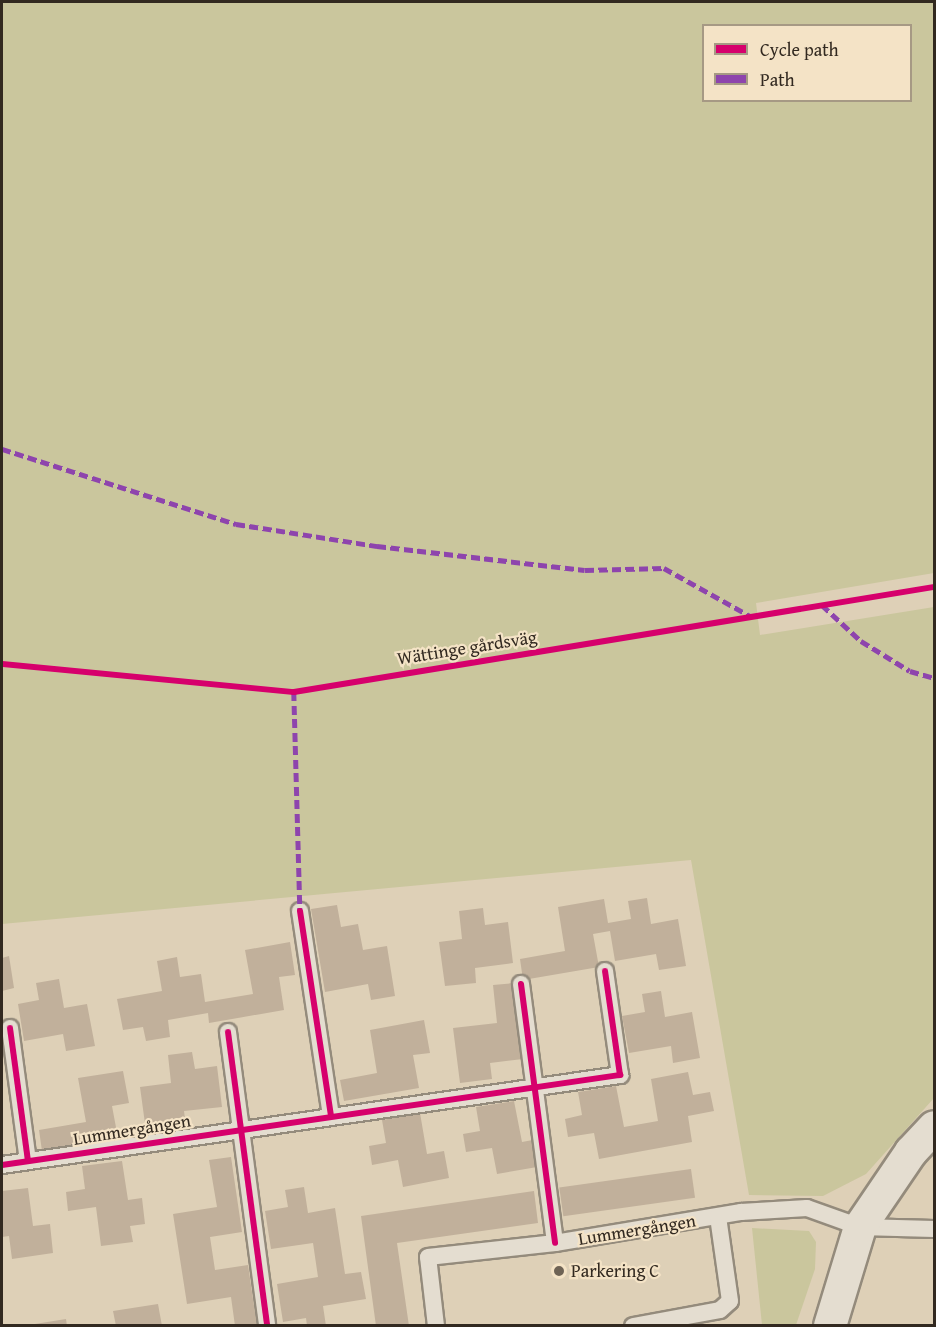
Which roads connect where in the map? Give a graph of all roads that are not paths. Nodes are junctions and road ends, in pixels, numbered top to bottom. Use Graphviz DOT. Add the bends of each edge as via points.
graph roads {
  1 [pos="300,911"];
  2 [pos="605,971"];
  3 [pos="521,984"];
  4 [pos="10,1028"];
  5 [pos="228,1032"];
  6 [pos="535,1087"];
  7 [pos="331,1116"];
  8 [pos="934,1127"];
  9 [pos="241,1129"];
  10 [pos="28,1161"];
  11 [pos="2,1165"];
  12 [pos="718,1217"];
  13 [pos="860,1227"];
  14 [pos="934,1229"];
  15 [pos="555,1243"];
  16 [pos="267,1326"];
  17 [pos="436,1326"];
  18 [pos="633,1326"];
  19 [pos="830,1326"];
  1 -- 7 [label="lane"];
  2 -- 6 [label="lane, Lummergången" via="620,1075"];
  3 -- 6 [label="lane, Lummergången"];
  4 -- 10 [label="lane"];
  5 -- 9 [label="lane"];
  6 -- 7 [label="lane, Lummergången"];
  6 -- 15 [label="lane, Lummergången"];
  7 -- 9 [label="lane, Lummergången"];
  8 -- 13 [label="street" via="911,1152"];
  9 -- 10 [label="lane, Lummergången"];
  9 -- 16 [label="lane"];
  10 -- 11 [label="lane, Lummergången"];
  12 -- 13 [label="lane, Lummergången" via="807,1208"];
  12 -- 15 [label="lane, Lummergången"];
  12 -- 18 [label="lane, Lummergången" via="730,1300 720,1310"];
  13 -- 14 [label="lane, Lummergången"];
  13 -- 19 [label="street"];
  15 -- 17 [label="lane, Lummergången" via="428,1257"];
}
